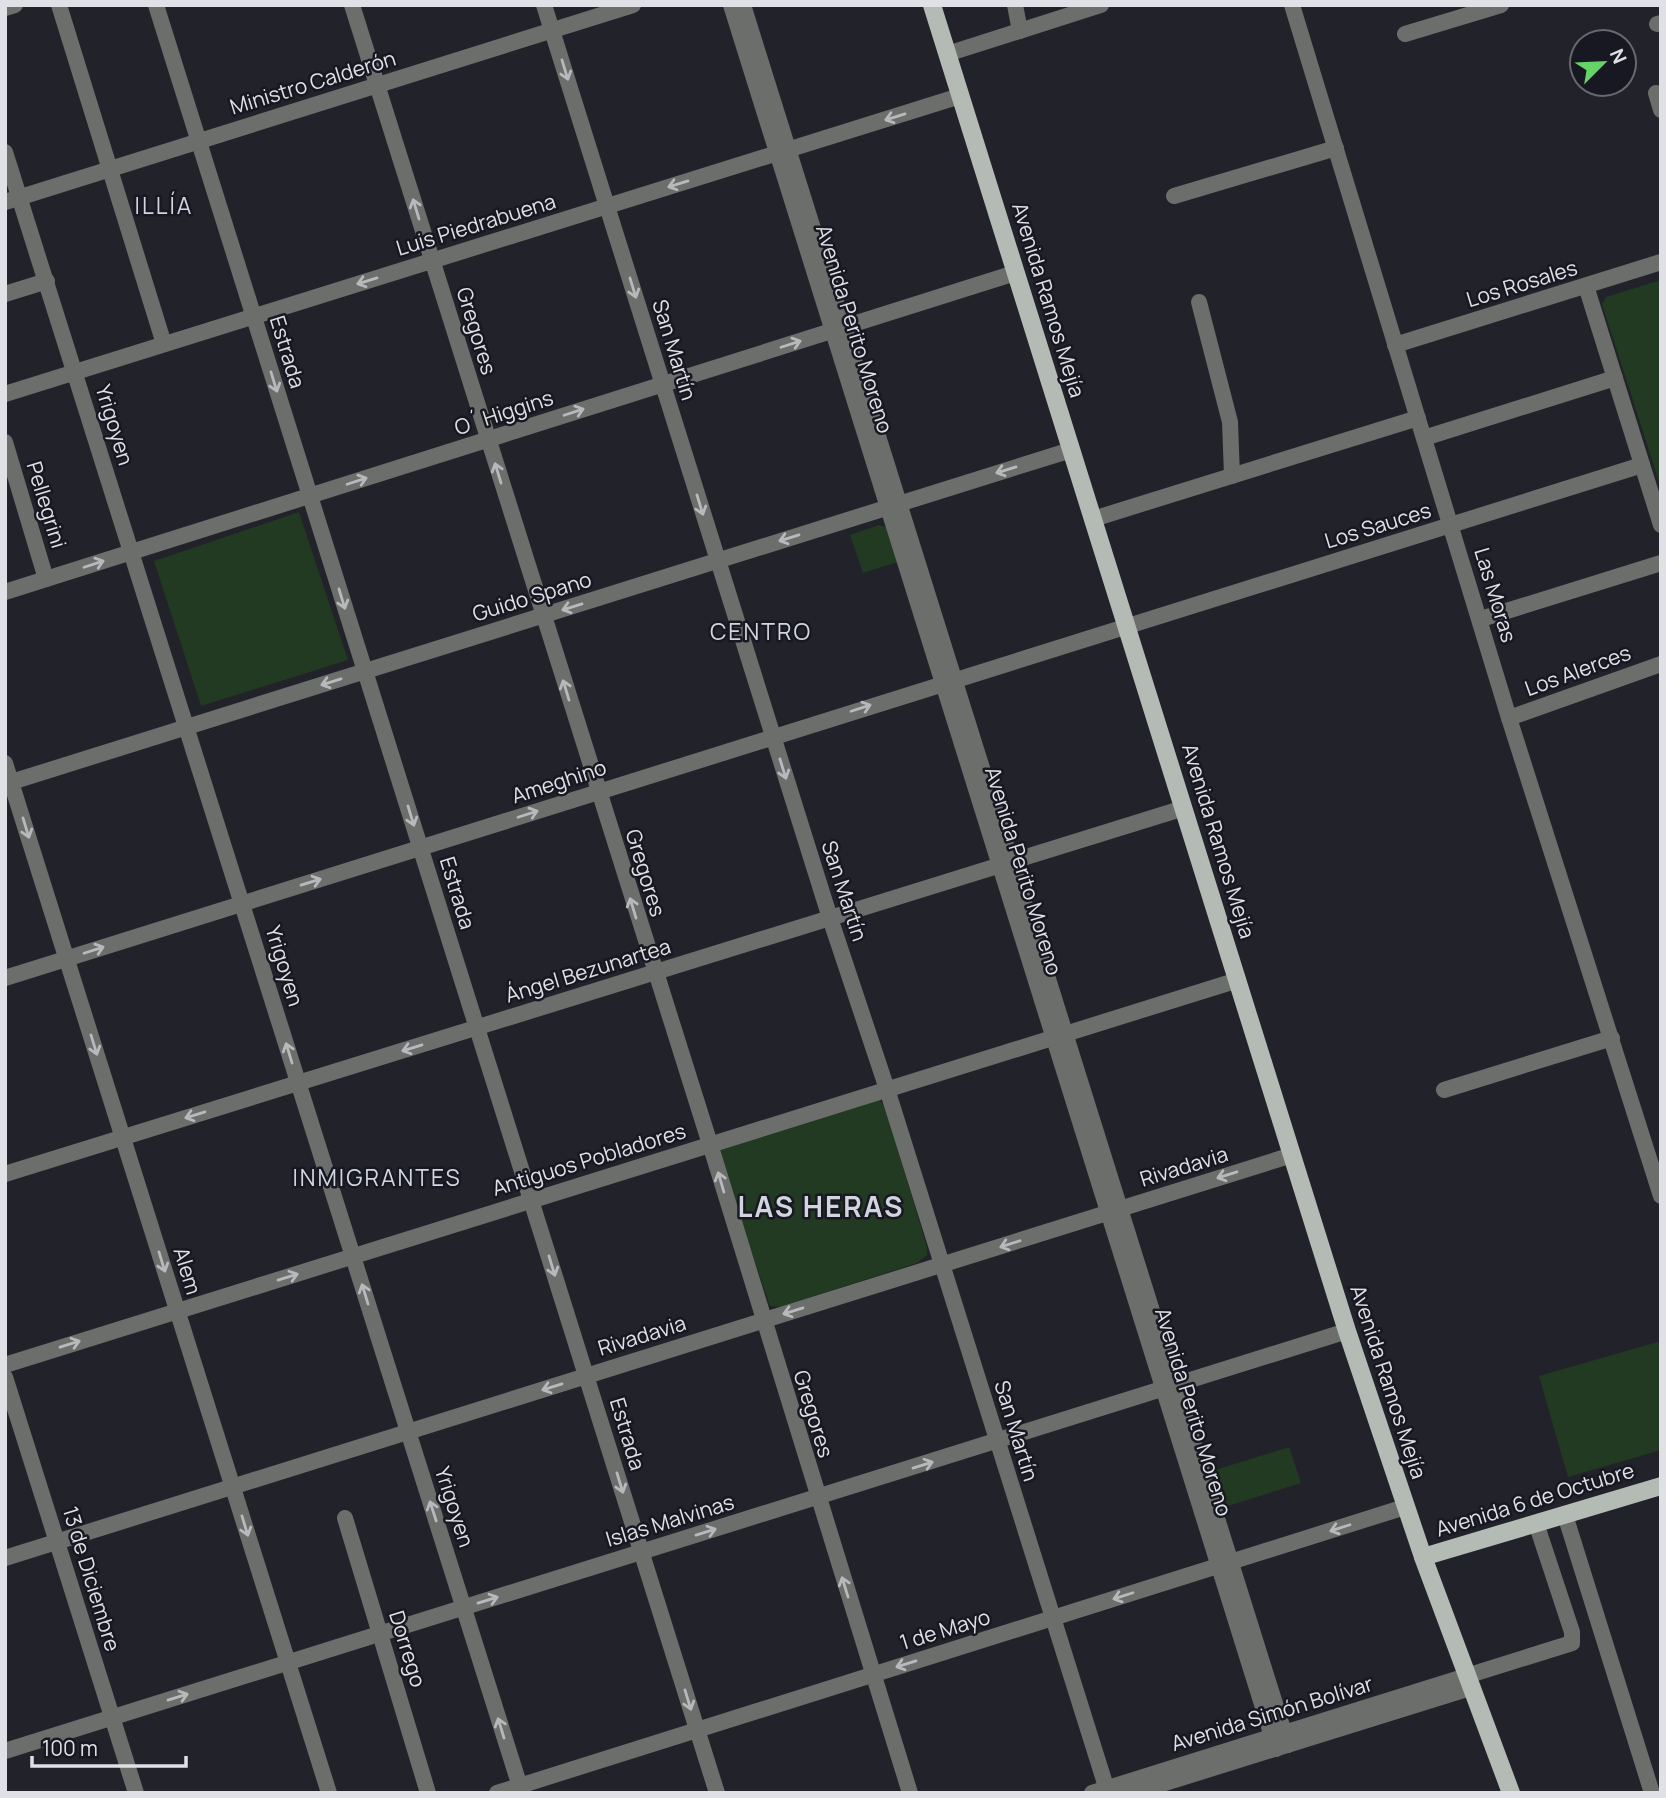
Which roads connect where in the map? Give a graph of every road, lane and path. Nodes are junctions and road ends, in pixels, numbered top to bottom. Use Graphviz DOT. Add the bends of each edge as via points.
graph roads {
  1 [pos="15,5"];
  2 [pos="59,5"];
  3 [pos="156,5"];
  4 [pos="352,5"];
  5 [pos="544,5"];
  6 [pos="633,5"];
  7 [pos="730,5"];
  8 [pos="743,5"];
  9 [pos="932,5"];
  10 [pos="1015,5"];
  11 [pos="1101,5"];
  12 [pos="1292,5"];
  13 [pos="1501,5"];
  14 [pos="5,8"];
  15 [pos="552,31"];
  16 [pos="1020,31"];
  17 [pos="1405,34"];
  18 [pos="947,54"];
  19 [pos="377,85"];
  20 [pos="1656,93"];
  21 [pos="960,96"];
  22 [pos="1661,110"];
  23 [pos="199,141"];
  24 [pos="1336,148"];
  25 [pos="5,152"];
  26 [pos="782,152"];
  27 [pos="110,169"];
  28 [pos="1174,196"];
  29 [pos="12,199"];
  30 [pos="607,206"];
  31 [pos="432,261"];
  32 [pos="1661,262"];
  33 [pos="1016,273"];
  34 [pos="47,281"];
  35 [pos="1586,286"];
  36 [pos="5,294"];
  37 [pos="1199,302"];
  38 [pos="254,316"];
  39 [pos="838,329"];
  40 [pos="164,344"];
  41 [pos="1395,345"];
  42 [pos="75,372"];
  43 [pos="1615,378"];
  44 [pos="663,384"];
  45 [pos="5,394"];
  46 [pos="1418,418"];
  47 [pos="1424,438"];
  48 [pos="488,440"];
  49 [pos="5,442"];
  50 [pos="1071,450"];
  51 [pos="1642,466"];
  52 [pos="1232,476"];
  53 [pos="310,496"];
  54 [pos="893,506"];
  55 [pos="1093,519"];
  56 [pos="1451,525"];
  57 [pos="1661,526"];
  58 [pos="132,552"];
  59 [pos="718,561"];
  60 [pos="1661,563"];
  61 [pos="46,579"];
  62 [pos="5,592"];
  63 [pos="542,616"];
  64 [pos="1481,619"];
  65 [pos="1126,625"];
  66 [pos="1661,664"];
  67 [pos="365,671"];
  68 [pos="948,681"];
  69 [pos="1509,718"];
  70 [pos="187,727"];
  71 [pos="773,736"];
  72 [pos="5,763"];
  73 [pos="8,783"];
  74 [pos="597,792"];
  75 [pos="1184,808"];
  76 [pos="421,847"];
  77 [pos="1005,863"];
  78 [pos="242,904"];
  79 [pos="830,918"];
  80 [pos="67,959"];
  81 [pos="654,973"];
  82 [pos="5,978"];
  83 [pos="1238,980"];
  84 [pos="477,1028"];
  85 [pos="1059,1036"];
  86 [pos="1612,1038"];
  87 [pos="299,1083"];
  88 [pos="887,1089"];
  89 [pos="1444,1090"];
  90 [pos="123,1138"];
  91 [pos="710,1144"];
  92 [pos="1292,1155"];
  93 [pos="5,1174"];
  94 [pos="1661,1196"];
  95 [pos="531,1200"];
  96 [pos="1114,1211"];
  97 [pos="353,1256"];
  98 [pos="942,1265"];
  99 [pos="177,1311"];
  100 [pos="762,1321"];
  101 [pos="1347,1331"];
  102 [pos="5,1365"];
  103 [pos="586,1376"];
  104 [pos="5,1377"];
  105 [pos="1170,1387"];
  106 [pos="408,1432"];
  107 [pos="998,1441"];
  108 [pos="1661,1486"];
  109 [pos="233,1487"];
  110 [pos="817,1497"];
  111 [pos="1405,1507"];
  112 [pos="1565,1515"];
  113 [pos="345,1518"];
  114 [pos="1536,1523"];
  115 [pos="57,1542"];
  116 [pos="642,1552"];
  117 [pos="5,1558"];
  118 [pos="1423,1558"];
  119 [pos="1225,1564"];
  120 [pos="464,1608"];
  121 [pos="1052,1619"];
  122 [pos="381,1634"];
  123 [pos="288,1663"];
  124 [pos="873,1675"];
  125 [pos="1468,1682"];
  126 [pos="113,1717"];
  127 [pos="697,1730"];
  128 [pos="1280,1740"];
  129 [pos="5,1751"];
  130 [pos="521,1789"];
  131 [pos="1102,1791"];
  132 [pos="136,1793"];
  133 [pos="328,1793"];
  134 [pos="428,1793"];
  135 [pos="496,1793"];
  136 [pos="717,1793"];
  137 [pos="909,1793"];
  138 [pos="1133,1793"];
  139 [pos="1511,1793"];
  140 [pos="1652,1793"];
  1 -- 14 [label="street"];
  2 -- 27 [label="street"];
  3 -- 23 [label="street, Estrada"];
  4 -- 19 [label="street, Gregores"];
  5 -- 15 [label="street, San Martín"];
  6 -- 15 [label="street, Ministro Calderón"];
  7 -- 26 [label="street, Avenida Perito Moreno"];
  8 -- 26 [label="street, Avenida Perito Moreno"];
  9 -- 18 [label="main road, Avenida Ramos Mejía"];
  10 -- 16 [label="street"];
  11 -- 16 [label="street"];
  12 -- 24 [label="street, Las Moras"];
  13 -- 17 [label="street"];
  15 -- 19 [label="street, Ministro Calderón"];
  15 -- 30 [label="street, San Martín, one-way"];
  16 -- 18 [label="street"];
  18 -- 21 [label="main road, Avenida Ramos Mejía"];
  19 -- 23 [label="street, Ministro Calderón"];
  31 -- 19 [label="street, Gregores, one-way"];
  20 -- 22 [label="street"];
  21 -- 26 [label="street, Luis Piedrabuena, one-way"];
  21 -- 33 [label="main road, Avenida Ramos Mejía"];
  23 -- 27 [label="street, Ministro Calderón"];
  23 -- 38 [label="street, Estrada"];
  24 -- 28 [label="street"];
  24 -- 41 [label="street, Las Moras"];
  25 -- 29 [label="street, Yrigoyen"];
  26 -- 30 [label="street, Luis Piedrabuena, one-way"];
  26 -- 39 [label="street, Avenida Perito Moreno"];
  27 -- 29 [label="street, Ministro Calderón"];
  27 -- 40 [label="street"];
  29 -- 34 [label="street, Yrigoyen"];
  30 -- 31 [label="street, Luis Piedrabuena"];
  30 -- 44 [label="street, San Martín, one-way"];
  31 -- 38 [label="street, Luis Piedrabuena, one-way"];
  31 -- 48 [label="street, Gregores"];
  32 -- 35 [label="street, Los Rosales"];
  33 -- 39 [label="street, O´ Higgins"];
  33 -- 50 [label="main road, Avenida Ramos Mejía"];
  34 -- 36 [label="street"];
  34 -- 42 [label="street, Yrigoyen"];
  35 -- 41 [label="street, Los Rosales"];
  35 -- 43 [label="street"];
  37 -- 52 [label="street" via="1230,422"];
  38 -- 40 [label="street, Luis Piedrabuena"];
  38 -- 53 [label="street, Estrada, one-way"];
  44 -- 39 [label="street, O´ Higgins, one-way"];
  39 -- 54 [label="street, Avenida Perito Moreno"];
  40 -- 42 [label="street, Luis Piedrabuena"];
  41 -- 46 [label="street, Las Moras"];
  42 -- 45 [label="street, Luis Piedrabuena"];
  42 -- 58 [label="street, Yrigoyen"];
  43 -- 47 [label="street"];
  43 -- 51 [label="street"];
  48 -- 44 [label="street, O´ Higgins, one-way"];
  44 -- 59 [label="street, San Martín, one-way"];
  46 -- 47 [label="street, Las Moras"];
  46 -- 52 [label="street"];
  47 -- 56 [label="street, Las Moras"];
  53 -- 48 [label="street, O´ Higgins, one-way"];
  63 -- 48 [label="street, Gregores, one-way"];
  49 -- 61 [label="street, Pellegrini"];
  50 -- 54 [label="street, Guido Spano, one-way"];
  50 -- 55 [label="main road, Avenida Ramos Mejía"];
  51 -- 56 [label="street, Los Sauces"];
  51 -- 57 [label="street"];
  52 -- 55 [label="street"];
  53 -- 58 [label="street, O´ Higgins"];
  53 -- 67 [label="street, Estrada, one-way"];
  54 -- 59 [label="street, Guido Spano, one-way"];
  54 -- 68 [label="street, Avenida Perito Moreno"];
  55 -- 65 [label="main road, Avenida Ramos Mejía"];
  56 -- 64 [label="street, Las Moras"];
  56 -- 65 [label="street, Los Sauces"];
  61 -- 58 [label="street, O´ Higgins, one-way"];
  58 -- 70 [label="street, Yrigoyen"];
  59 -- 63 [label="street, Guido Spano, one-way"];
  59 -- 71 [label="street, San Martín"];
  60 -- 64 [label="street"];
  61 -- 62 [label="street, O´ Higgins"];
  63 -- 67 [label="street, Guido Spano"];
  74 -- 63 [label="street, Gregores, one-way"];
  64 -- 69 [label="street, Las Moras"];
  65 -- 68 [label="street, Ameghino"];
  65 -- 75 [label="main road, Avenida Ramos Mejía"];
  66 -- 69 [label="street, Los Alerces"];
  67 -- 70 [label="street, Guido Spano, one-way"];
  67 -- 76 [label="street, Estrada, one-way"];
  71 -- 68 [label="street, Ameghino, one-way"];
  68 -- 77 [label="street, Avenida Perito Moreno"];
  69 -- 86 [label="street, Las Moras"];
  70 -- 73 [label="street, Guido Spano"];
  70 -- 78 [label="street, Yrigoyen"];
  71 -- 74 [label="street, Ameghino"];
  71 -- 79 [label="street, San Martín, one-way"];
  72 -- 73 [label="street, Alem"];
  73 -- 80 [label="street, Alem, one-way"];
  76 -- 74 [label="street, Ameghino, one-way"];
  81 -- 74 [label="street, Gregores, one-way"];
  75 -- 77 [label="street, Ángel Bezunartea"];
  75 -- 83 [label="main road, Avenida Ramos Mejía"];
  78 -- 76 [label="street, Ameghino, one-way"];
  76 -- 84 [label="street, Estrada"];
  77 -- 79 [label="street, Ángel Bezunartea"];
  77 -- 85 [label="street, Avenida Perito Moreno"];
  80 -- 78 [label="street, Ameghino, one-way"];
  87 -- 78 [label="street, Yrigoyen, one-way"];
  79 -- 81 [label="street, Ángel Bezunartea"];
  79 -- 88 [label="street, San Martín"];
  80 -- 82 [label="street, Ameghino"];
  80 -- 90 [label="street, Alem, one-way"];
  81 -- 84 [label="street, Ángel Bezunartea"];
  81 -- 91 [label="street, Gregores"];
  83 -- 85 [label="street, Antiguos Pobladores"];
  83 -- 92 [label="main road, Avenida Ramos Mejía"];
  84 -- 87 [label="street, Ángel Bezunartea, one-way"];
  84 -- 95 [label="street, Estrada"];
  85 -- 88 [label="street, Antiguos Pobladores"];
  85 -- 96 [label="street, Avenida Perito Moreno"];
  86 -- 89 [label="street"];
  86 -- 94 [label="street, Las Moras"];
  87 -- 90 [label="street, Ángel Bezunartea, one-way"];
  87 -- 97 [label="street, Yrigoyen"];
  88 -- 91 [label="street, Antiguos Pobladores"];
  88 -- 98 [label="street, San Martín"];
  90 -- 93 [label="street, Ángel Bezunartea"];
  90 -- 99 [label="street, Alem, one-way"];
  91 -- 95 [label="street, Antiguos Pobladores"];
  100 -- 91 [label="street, Gregores, one-way"];
  92 -- 96 [label="street, Rivadavia, one-way"];
  92 -- 101 [label="main road, Avenida Ramos Mejía"];
  95 -- 97 [label="street, Antiguos Pobladores"];
  95 -- 103 [label="street, Estrada, one-way"];
  96 -- 98 [label="street, Rivadavia, one-way"];
  96 -- 105 [label="street, Avenida Perito Moreno"];
  99 -- 97 [label="street, Antiguos Pobladores, one-way"];
  106 -- 97 [label="street, Yrigoyen, one-way"];
  98 -- 100 [label="street, Rivadavia, one-way"];
  98 -- 107 [label="street, San Martín"];
  102 -- 99 [label="street, Antiguos Pobladores, one-way"];
  99 -- 109 [label="street, Alem"];
  100 -- 103 [label="street, Rivadavia"];
  100 -- 110 [label="street, Gregores"];
  101 -- 105 [label="street, Islas Malvinas"];
  101 -- 111 [label="main road, Avenida Ramos Mejía"];
  103 -- 106 [label="street, Rivadavia, one-way"];
  103 -- 116 [label="street, Estrada, one-way"];
  104 -- 115 [label="street, 13 de Diciembre"];
  105 -- 107 [label="street, Islas Malvinas"];
  105 -- 119 [label="street, Avenida Perito Moreno"];
  106 -- 109 [label="street, Rivadavia"];
  120 -- 106 [label="street, Yrigoyen, one-way"];
  110 -- 107 [label="street, Islas Malvinas, one-way"];
  107 -- 121 [label="street, San Martín"];
  108 -- 112 [label="main road, Avenida 6 de Octubre"];
  109 -- 115 [label="street, Rivadavia"];
  109 -- 123 [label="street, Alem, one-way"];
  116 -- 110 [label="street, Islas Malvinas, one-way"];
  124 -- 110 [label="street, Gregores, one-way"];
  111 -- 118 [label="main road, Avenida Ramos Mejía"];
  111 -- 119 [label="street, 1 de Mayo, one-way"];
  112 -- 114 [label="main road, Avenida 6 de Octubre"];
  112 -- 140 [label="street"];
  113 -- 122 [label="street, Dorrego"];
  114 -- 118 [label="main road, Avenida 6 de Octubre"];
  114 -- 125 [label="street, Avenida Simón Bolívar" via="1572,1643"];
  115 -- 117 [label="street, Rivadavia"];
  115 -- 126 [label="street, 13 de Diciembre"];
  120 -- 116 [label="street, Islas Malvinas, one-way"];
  116 -- 127 [label="street, Estrada, one-way"];
  118 -- 125 [label="main road, Avenida Ramos Mejía"];
  119 -- 121 [label="street, 1 de Mayo, one-way"];
  119 -- 128 [label="street, Avenida Perito Moreno"];
  120 -- 122 [label="street, Islas Malvinas"];
  130 -- 120 [label="street, Yrigoyen, one-way"];
  121 -- 124 [label="street, 1 de Mayo, one-way"];
  121 -- 131 [label="street, San Martín"];
  122 -- 123 [label="street, Islas Malvinas"];
  122 -- 134 [label="street, Dorrego"];
  126 -- 123 [label="street, Islas Malvinas, one-way"];
  123 -- 133 [label="street, Alem"];
  124 -- 127 [label="street, 1 de Mayo"];
  124 -- 137 [label="street, Gregores"];
  125 -- 128 [label="street, Avenida Simón Bolívar"];
  125 -- 139 [label="main road, Avenida Ramos Mejía"];
  126 -- 129 [label="street, Islas Malvinas"];
  126 -- 132 [label="street, 13 de Diciembre"];
  127 -- 130 [label="street, 1 de Mayo"];
  127 -- 136 [label="street, Estrada"];
  128 -- 131 [label="street, Avenida Simón Bolívar"];
  128 -- 138 [label="street, Avenida Simón Bolívar"];
  130 -- 135 [label="street, 1 de Mayo"];
}
